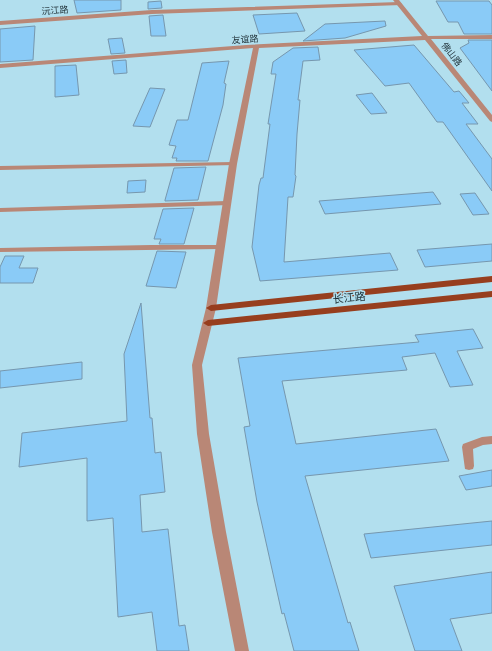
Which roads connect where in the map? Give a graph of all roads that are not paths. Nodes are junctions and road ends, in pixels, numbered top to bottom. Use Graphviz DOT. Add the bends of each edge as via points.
graph roads {
  1 [pos="398,2"];
  2 [pos="0,23"];
  3 [pos="427,37"];
  4 [pos="492,37"];
  5 [pos="256,47"];
  6 [pos="0,66"];
  7 [pos="492,120"];
  8 [pos="233,164"];
  9 [pos="0,168"];
  10 [pos="228,203"];
  11 [pos="0,210"];
  12 [pos="219,247"];
  13 [pos="0,250"];
  14 [pos="492,279"];
  15 [pos="492,294"];
  16 [pos="211,308"];
  17 [pos="208,323"];
  18 [pos="492,440"];
  19 [pos="469,466"];
  20 [pos="242,651"];
  1 -- 2 [label="street, 沅江路" via="152,12"];
  1 -- 3 [label="street, 佛山路"];
  3 -- 4 [label="street, 友谊路"];
  3 -- 5 [label="street, 友谊路"];
  3 -- 7 [label="street, 佛山路"];
  5 -- 6 [label="street, 友谊路"];
  5 -- 8 [label="street"];
  8 -- 9 [label="lane"];
  8 -- 10 [label="street"];
  10 -- 11 [label="lane"];
  10 -- 12 [label="street"];
  12 -- 13 [label="lane"];
  12 -- 16 [label="street"];
  14 -- 16 [label="main road, 长江路"];
  15 -- 17 [label="main road, 长江路"];
  16 -- 17 [label="street"];
  17 -- 20 [label="street" via="197,364 203,434"];
  18 -- 19 [label="lane" via="482,440 467,447"];
}
